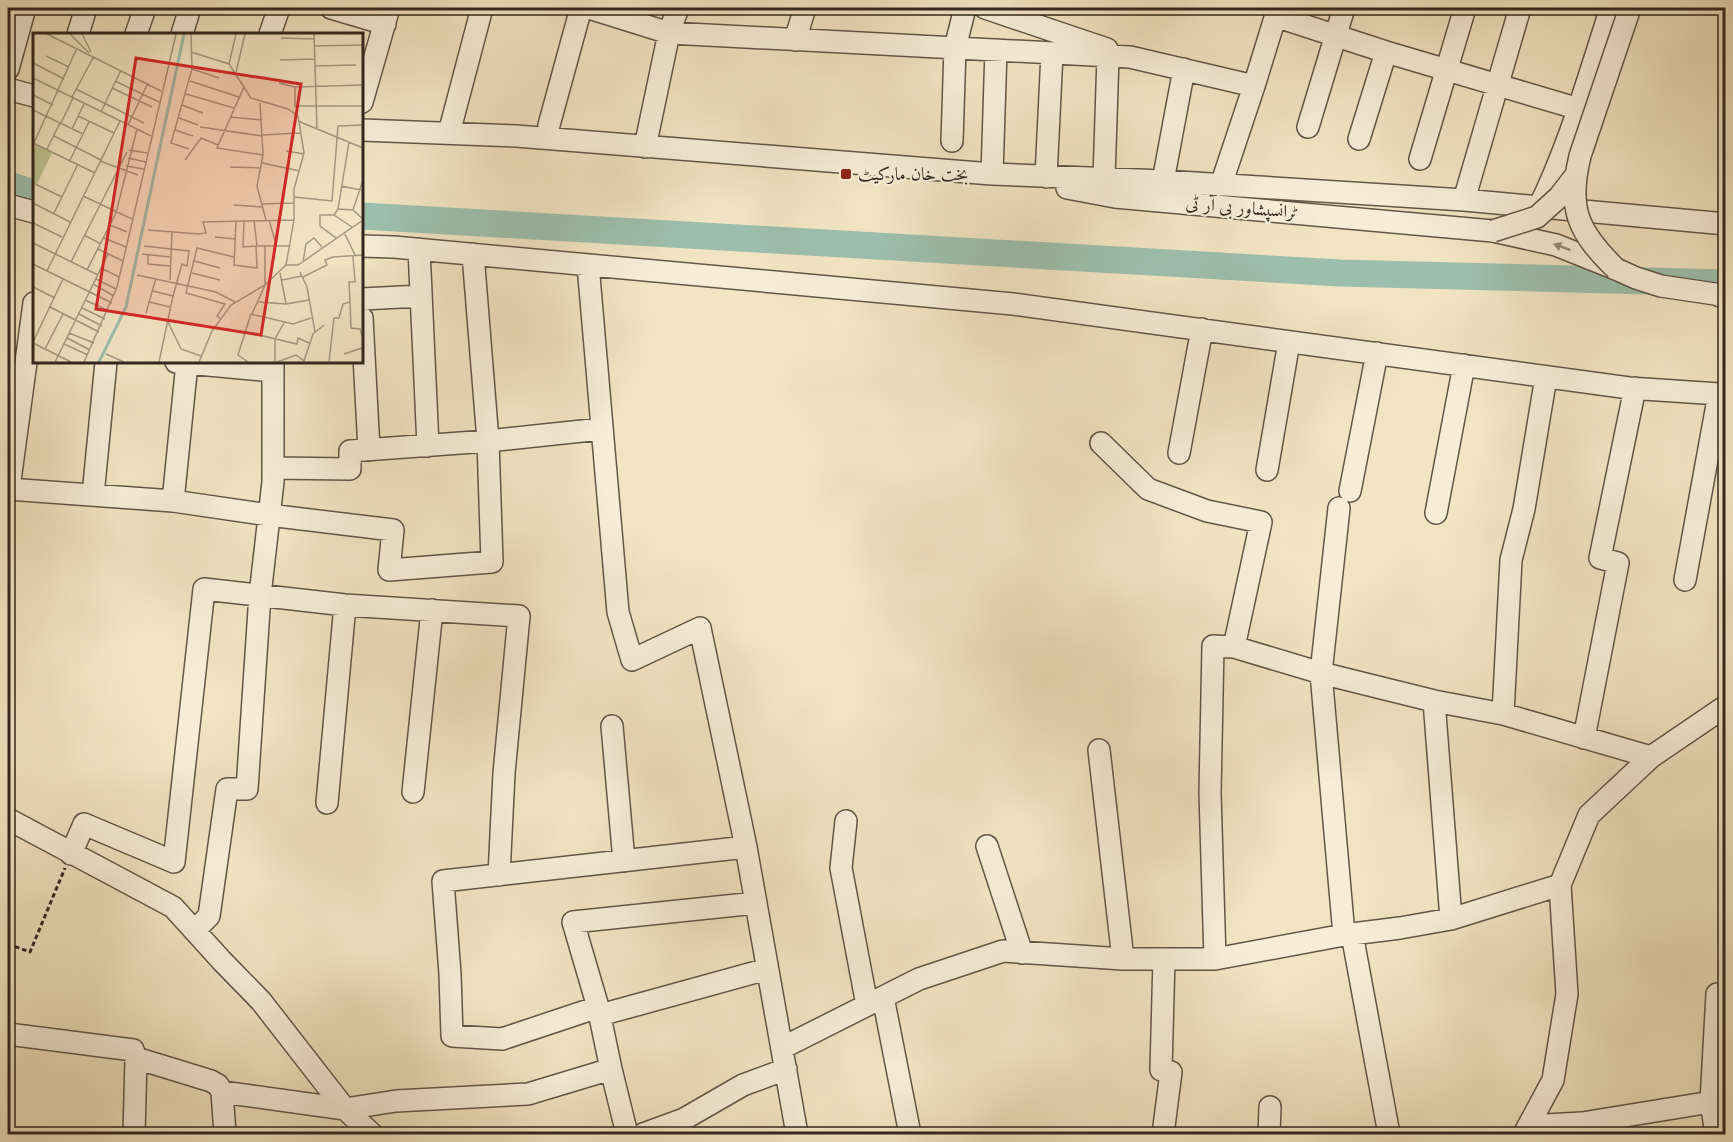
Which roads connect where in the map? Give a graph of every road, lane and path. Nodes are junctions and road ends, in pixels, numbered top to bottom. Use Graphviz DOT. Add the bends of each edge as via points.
graph roads {
  1 [pos="25,8"];
  2 [pos="86,8"];
  3 [pos="145,8"];
  4 [pos="190,8"];
  5 [pos="279,8"];
  6 [pos="331,8"];
  7 [pos="482,8"];
  8 [pos="581,8"];
  9 [pos="589,8"];
  10 [pos="678,8"];
  11 [pos="805,8"];
  12 [pos="965,8"];
  13 [pos="985,8"];
  14 [pos="1344,8"];
  15 [pos="1465,8"];
  16 [pos="1520,8"];
  17 [pos="1611,8"];
  18 [pos="1630,8"];
  19 [pos="1277,12"];
  20 [pos="387,16"];
  21 [pos="78,33"];
  22 [pos="135,33"];
  23 [pos="182,33"];
  24 [pos="270,33"];
  25 [pos="669,33"];
  26 [pos="1336,35"];
  27 [pos="795,40"];
  28 [pos="955,48"];
  29 [pos="996,50"];
  30 [pos="1386,52"];
  31 [pos="1052,53"];
  32 [pos="1108,56"];
  33 [pos="1130,57"];
  34 [pos="8,69"];
  35 [pos="1184,69"];
  36 [pos="1446,69"];
  37 [pos="1497,84"];
  38 [pos="1254,86"];
  39 [pos="8,89"];
  40 [pos="33,96"];
  41 [pos="363,99"];
  42 [pos="1579,109"];
  43 [pos="549,125"];
  44 [pos="1308,127"];
  45 [pos="363,130"];
  46 [pos="449,133"];
  47 [pos="1359,139"];
  48 [pos="952,141"];
  49 [pos="645,147"];
  50 [pos="1420,159"];
  51 [pos="992,174"];
  52 [pos="1576,175"];
  53 [pos="1046,177"];
  54 [pos="1104,179"];
  55 [pos="1163,181"];
  56 [pos="1221,185"];
  57 [pos="1464,200"];
  58 [pos="8,205"];
  59 [pos="1539,207"];
  60 [pos="33,212"];
  61 [pos="1725,224"];
  62 [pos="1493,231"];
  63 [pos="363,246"];
  64 [pos="419,249"];
  65 [pos="473,254"];
  66 [pos="588,265"];
  67 [pos="1616,269"];
  68 [pos="1722,295"];
  69 [pos="421,296"];
  70 [pos="363,299"];
  71 [pos="33,323"];
  72 [pos="1202,329"];
  73 [pos="363,337"];
  74 [pos="1289,342"];
  75 [pos="32,343"];
  76 [pos="1377,353"];
  77 [pos="106,363"];
  78 [pos="181,363"];
  79 [pos="204,363"];
  80 [pos="1464,365"];
  81 [pos="273,366"];
  82 [pos="1546,376"];
  83 [pos="1635,388"];
  84 [pos="1722,393"];
  85 [pos="601,429"];
  86 [pos="488,441"];
  87 [pos="1101,443"];
  88 [pos="428,446"];
  89 [pos="369,450"];
  90 [pos="1179,453"];
  91 [pos="273,468"];
  92 [pos="1266,470"];
  93 [pos="8,489"];
  94 [pos="93,495"];
  95 [pos="173,501"];
  96 [pos="1436,513"];
  97 [pos="269,515"];
  98 [pos="1685,580"];
  99 [pos="260,595"];
  100 [pos="345,605"];
  101 [pos="432,610"];
  102 [pos="1234,647"];
  103 [pos="1321,673"];
  104 [pos="1434,701"];
  105 [pos="1725,706"];
  106 [pos="1503,714"];
  107 [pos="612,726"];
  108 [pos="1584,738"];
  109 [pos="1100,750"];
  110 [pos="1651,757"];
  111 [pos="413,792"];
  112 [pos="327,803"];
  113 [pos="8,819"];
  114 [pos="846,821"];
  115 [pos="987,846"];
  116 [pos="746,847"];
  117 [pos="71,854"];
  118 [pos="624,861"];
  119 [pos="499,874"];
  120 [pos="1560,885"];
  121 [pos="756,903"];
  122 [pos="1451,919"];
  123 [pos="195,930"];
  124 [pos="1348,935"];
  125 [pos="8,944"];
  126 [pos="1022,953"];
  127 [pos="1123,959"];
  128 [pos="1164,959"];
  129 [pos="1215,959"];
  130 [pos="767,969"];
  131 [pos="1717,994"];
  132 [pos="875,1001"];
  133 [pos="599,1011"];
  134 [pos="8,1034"];
  135 [pos="782,1048"];
  136 [pos="136,1058"];
  137 [pos="611,1069"];
  138 [pos="786,1070"];
  139 [pos="222,1092"];
  140 [pos="1711,1102"];
  141 [pos="1270,1107"];
  142 [pos="345,1109"];
  143 [pos="1583,1129"];
  144 [pos="1526,1130"];
  145 [pos="134,1134"];
  146 [pos="225,1134"];
  147 [pos="372,1134"];
  148 [pos="627,1134"];
  149 [pos="643,1134"];
  150 [pos="797,1134"];
  151 [pos="910,1134"];
  152 [pos="1163,1134"];
  153 [pos="1269,1134"];
  154 [pos="1389,1134"];
  155 [pos="1716,1134"];
  1 -- 34 [label="street"];
  2 -- 21 [label="street"];
  3 -- 22 [label="street"];
  4 -- 23 [label="street"];
  5 -- 24 [label="street"];
  6 -- 20 [label="street"];
  7 -- 46 [label="street"];
  8 -- 43 [label="street"];
  9 -- 25 [label="street"];
  10 -- 25 [label="street"];
  11 -- 27 [label="street"];
  12 -- 28 [label="street"];
  13 -- 33 [label="street"];
  14 -- 26 [label="street"];
  15 -- 36 [label="street"];
  16 -- 37 [label="street"];
  17 -- 42 [label="street"];
  18 -- 52 [label="street, ٹرانسپشاور بی آر ٹی, bridge"];
  19 -- 26 [label="street"];
  19 -- 38 [label="street"];
  20 -- 41 [label="street"];
  25 -- 27 [label="street"];
  25 -- 49 [label="street"];
  26 -- 30 [label="street"];
  26 -- 44 [label="street"];
  27 -- 28 [label="street"];
  28 -- 29 [label="street"];
  28 -- 48 [label="street"];
  29 -- 31 [label="street"];
  29 -- 51 [label="street"];
  30 -- 36 [label="street"];
  30 -- 47 [label="street"];
  31 -- 32 [label="street"];
  31 -- 53 [label="street"];
  32 -- 33 [label="street"];
  32 -- 54 [label="street"];
  33 -- 35 [label="street"];
  35 -- 38 [label="street"];
  35 -- 55 [label="street"];
  36 -- 37 [label="street"];
  36 -- 50 [label="street"];
  37 -- 42 [label="street"];
  37 -- 57 [label="street"];
  38 -- 56 [label="street"];
  39 -- 40 [label="street"];
  42 -- 59 [label="street"];
  45 -- 46 [label="street"];
  46 -- 49 [label="street"];
  49 -- 51 [label="street"];
  51 -- 53 [label="street"];
  51 -- 62 [label="street, ٹرانسپشاور بی آر ٹی" via="1115,197"];
  52 -- 62 [label="street, ٹرانسپشاور بی آر ٹی, bridge" via="1537,217"];
  52 -- 67 [label="street, ٹرانسپشاور بی آر ٹی, bridge" via="1577,214 1585,234"];
  53 -- 54 [label="street"];
  54 -- 55 [label="street"];
  55 -- 56 [label="street"];
  56 -- 57 [label="street"];
  57 -- 59 [label="street"];
  58 -- 60 [label="street"];
  59 -- 61 [label="street"];
  67 -- 62 [label="street, ٹرانسپشاور بی آر ٹی, one-way, bridge" via="1556,245"];
  63 -- 64 [label="street"];
  64 -- 65 [label="street"];
  64 -- 69 [label="street"];
  65 -- 66 [label="street"];
  65 -- 86 [label="street"];
  66 -- 72 [label="street" via="1013,304"];
  66 -- 85 [label="street"];
  67 -- 68 [label="street, ٹرانسپشاور بی آر ٹی" via="1661,286"];
  69 -- 70 [label="street"];
  69 -- 88 [label="street"];
  71 -- 75 [label="street"];
  72 -- 74 [label="street"];
  72 -- 90 [label="street"];
  73 -- 89 [label="street"];
  74 -- 76 [label="street"];
  74 -- 92 [label="street"];
  75 -- 93 [label="street"];
  76 -- 80 [label="street"];
  76 -- 103 [label="street" via="1345,500"];
  77 -- 94 [label="street"];
  78 -- 95 [label="street"];
  79 -- 81 [label="street"];
  80 -- 82 [label="street"];
  80 -- 96 [label="street"];
  81 -- 91 [label="street"];
  82 -- 83 [label="street"];
  82 -- 106 [label="street" via="1524,509 1511,560"];
  83 -- 84 [label="street"];
  83 -- 108 [label="street" via="1600,558 1618,563"];
  84 -- 98 [label="street"];
  85 -- 86 [label="street"];
  85 -- 116 [label="street" via="618,612 632,660 700,628"];
  86 -- 88 [label="street"];
  86 -- 97 [label="street" via="492,562 389,570 393,530"];
  87 -- 102 [label="street" via="1148,489 1207,511 1261,522"];
  88 -- 89 [label="street"];
  89 -- 91 [label="street" via="350,451 350,470"];
  91 -- 97 [label="street"];
  93 -- 94 [label="street"];
  94 -- 95 [label="street"];
  95 -- 97 [label="street"];
  97 -- 99 [label="street"];
  99 -- 100 [label="street"];
  99 -- 117 [label="street" via="204,589 174,862 84,824"];
  99 -- 123 [label="street" via="247,789 227,789 209,916"];
  100 -- 101 [label="street"];
  100 -- 112 [label="street"];
  101 -- 111 [label="street"];
  101 -- 119 [label="street" via="519,616"];
  102 -- 103 [label="street"];
  102 -- 129 [label="street" via="1213,646 1209,793"];
  103 -- 104 [label="street"];
  103 -- 124 [label="street"];
  104 -- 106 [label="street"];
  104 -- 122 [label="street"];
  105 -- 110 [label="street"];
  106 -- 108 [label="street"];
  107 -- 118 [label="street"];
  108 -- 110 [label="street"];
  109 -- 127 [label="street"];
  110 -- 120 [label="street" via="1589,815"];
  113 -- 117 [label="street"];
  114 -- 132 [label="street" via="841,868"];
  115 -- 126 [label="street"];
  116 -- 118 [label="street"];
  116 -- 121 [label="street"];
  117 -- 123 [label="street" via="173,907"];
  117 -- 125 [label="path" via="30,952"];
  118 -- 119 [label="street"];
  119 -- 133 [label="street" via="443,881 452,1036 502,1039"];
  120 -- 122 [label="street"];
  120 -- 144 [label="street" via="1567,994 1553,1080"];
  121 -- 130 [label="street"];
  121 -- 133 [label="street" via="573,922"];
  122 -- 124 [label="street"];
  123 -- 142 [label="street" via="261,1001"];
  124 -- 129 [label="street"];
  124 -- 154 [label="street"];
  126 -- 127 [label="street"];
  126 -- 132 [label="street" via="1003,951 919,978"];
  127 -- 128 [label="street"];
  128 -- 129 [label="street"];
  128 -- 152 [label="street" via="1161,1070 1171,1072"];
  130 -- 133 [label="street"];
  130 -- 135 [label="street"];
  131 -- 140 [label="street"];
  132 -- 135 [label="street"];
  132 -- 151 [label="street"];
  133 -- 137 [label="street"];
  134 -- 136 [label="street" via="133,1050"];
  135 -- 138 [label="street"];
  136 -- 139 [label="street" via="211,1081"];
  136 -- 145 [label="street"];
  137 -- 142 [label="street" via="528,1094 396,1101"];
  137 -- 148 [label="street"];
  138 -- 149 [label="street" via="743,1085 684,1119"];
  138 -- 150 [label="street"];
  139 -- 142 [label="street"];
  139 -- 146 [label="street"];
  140 -- 143 [label="street"];
  140 -- 155 [label="street"];
  141 -- 153 [label="street"];
  142 -- 147 [label="street"];
  143 -- 144 [label="street"];
}
